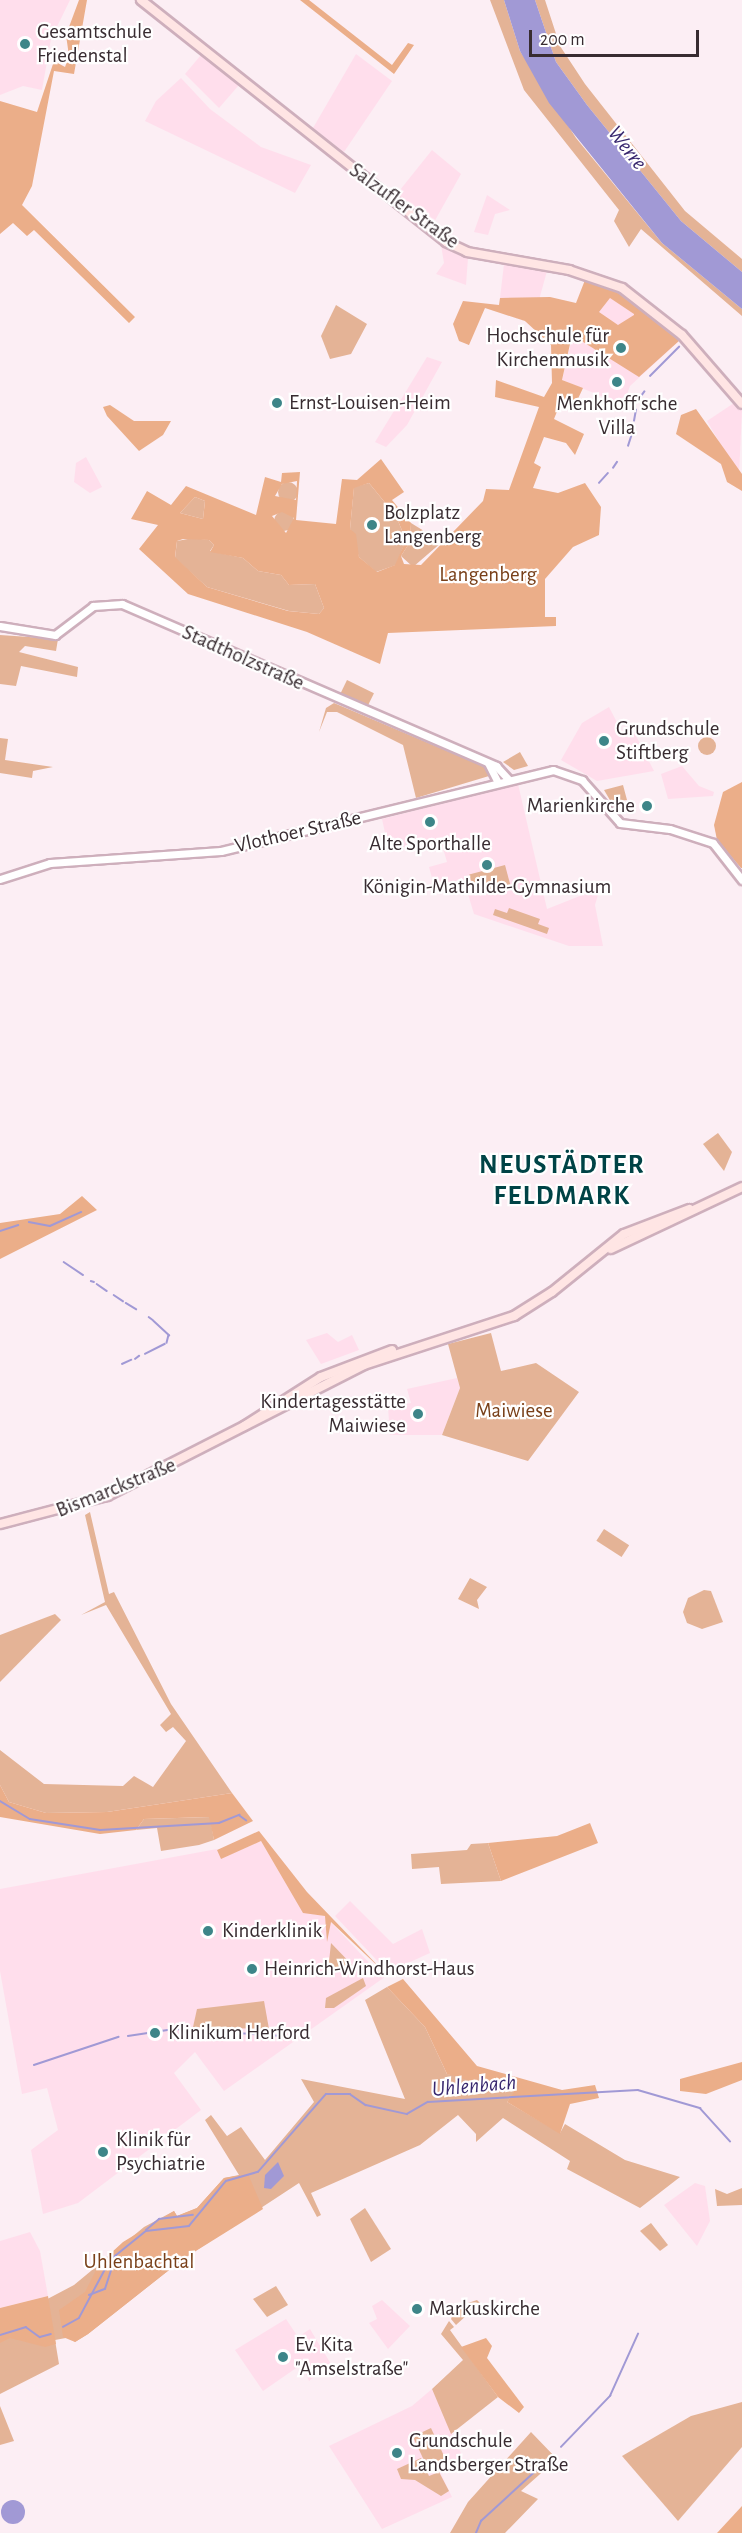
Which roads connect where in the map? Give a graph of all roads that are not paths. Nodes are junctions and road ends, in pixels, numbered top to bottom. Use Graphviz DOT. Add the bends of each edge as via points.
graph roads {
  1 [pos="141,0"];
  2 [pos="742,404"];
  3 [pos="0,626"];
  4 [pos="488,763"];
  5 [pos="508,780"];
  6 [pos="498,783"];
  7 [pos="0,879"];
  8 [pos="742,880"];
  9 [pos="742,1186"];
  10 [pos="0,1524"];
  1 -- 2 [label="main road, Salzufler Straße" via="446,242 466,252 569,270 622,288 682,334"];
  3 -- 4 [label="street, Stadtholzstraße" via="55,635 93,606 122,604"];
  4 -- 5 [label="street, Stadtholzstraße"];
  4 -- 6 [label="street"];
  5 -- 6 [label="street, Vlothoer Straße"];
  5 -- 8 [label="street, Vlothoer Straße" via="561,771 589,787 620,823 663,828 712,843"];
  6 -- 7 [label="street, Vlothoer Straße" via="230,849 50,863"];
  9 -- 10 [label="main road, Bismarckstraße" via="689,1209 583,1267 514,1316 321,1377 228,1438 90,1502"];
}
